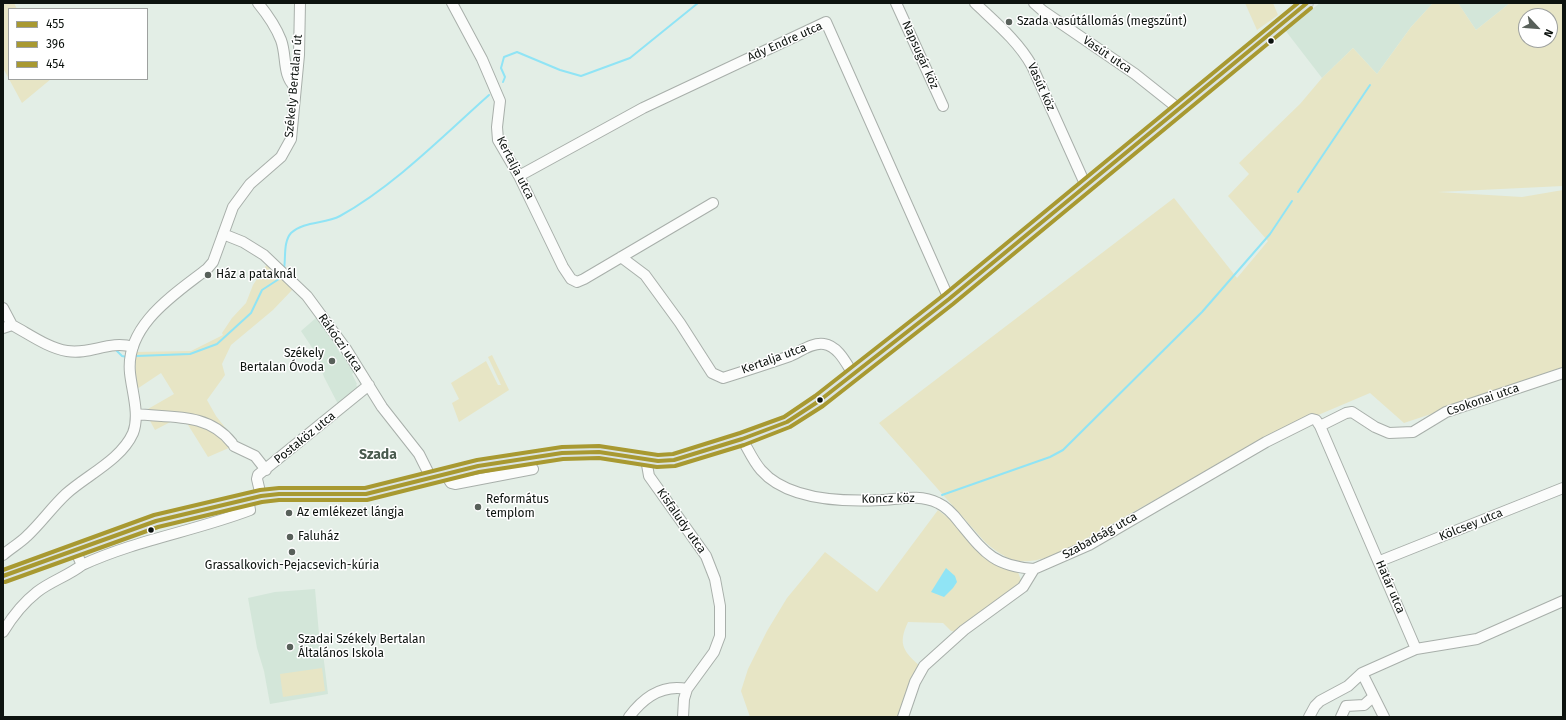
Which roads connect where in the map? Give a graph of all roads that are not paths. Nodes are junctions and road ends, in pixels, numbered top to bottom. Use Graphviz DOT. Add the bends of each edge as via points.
graph roads {
  1 [pos="258,3"];
  2 [pos="300,3"];
  3 [pos="452,3"];
  4 [pos="896,3"];
  5 [pos="975,3"];
  6 [pos="1034,3"];
  7 [pos="1307,3"];
  8 [pos="295,87"];
  9 [pos="943,106"];
  10 [pos="1179,109"];
  11 [pos="519,176"];
  12 [pos="1086,186"];
  13 [pos="713,203"];
  14 [pos="222,234"];
  15 [pos="621,258"];
  16 [pos="949,299"];
  17 [pos="3,308"];
  18 [pos="7,327"];
  19 [pos="133,348"];
  20 [pos="1563,373"];
  21 [pos="853,374"];
  22 [pos="368,385"];
  23 [pos="136,414"];
  24 [pos="1320,426"];
  25 [pos="742,439"];
  26 [pos="646,459"];
  27 [pos="270,467"];
  28 [pos="533,469"];
  29 [pos="445,474"];
  30 [pos="431,478"];
  31 [pos="1563,488"];
  32 [pos="261,496"];
  33 [pos="248,499"];
  34 [pos="74,550"];
  35 [pos="3,555"];
  36 [pos="1380,562"];
  37 [pos="82,565"];
  38 [pos="1034,569"];
  39 [pos="3,576"];
  40 [pos="1563,601"];
  41 [pos="3,632"];
  42 [pos="1416,649"];
  43 [pos="1362,673"];
  44 [pos="687,689"];
  45 [pos="1373,696"];
  46 [pos="629,717"];
  47 [pos="683,717"];
  48 [pos="903,717"];
  49 [pos="1309,717"];
  50 [pos="1341,717"];
  51 [pos="1384,717"];
  1 -- 8 [label="street" via="280,40 287,77"];
  2 -- 8 [label="street, Székely Bertalan út" via="299,55"];
  3 -- 11 [label="street, Kertalja utca" via="482,59 500,101 498,140"];
  4 -- 9 [label="street, Napsugár köz"];
  5 -- 12 [label="street, Vasút köz" via="1025,54"];
  6 -- 10 [label="street, Vasút utca" via="1135,74"];
  7 -- 10 [label="main road"];
  8 -- 14 [label="street, Székely Bertalan út" via="293,130 289,144 281,157 260,174 242,194 233,207"];
  10 -- 12 [label="main road"];
  11 -- 15 [label="street, Kertalja utca" via="571,279 577,282"];
  11 -- 16 [label="street, Ady Endre utca" via="643,108 826,22"];
  12 -- 16 [label="main road"];
  13 -- 15 [label="street, Kertalja utca"];
  14 -- 19 [label="street, Székely Bertalan út" via="213,262 161,304 152,314"];
  14 -- 22 [label="street, Rákóczi utca" via="253,247 289,278 346,349"];
  15 -- 21 [label="street, Kertalja utca" via="646,275 717,377 722,378 814,345 824,344 834,347"];
  16 -- 21 [label="main road"];
  17 -- 18 [label="street"];
  18 -- 19 [label="street" via="68,351 112,344"];
  19 -- 23 [label="street, Székely Bertalan út" via="130,372"];
  20 -- 24 [label="street, Csokonai utca" via="1446,412 1413,432 1389,433 1352,412 1346,412"];
  21 -- 25 [label="main road" via="787,422"];
  22 -- 27 [label="street, Postaköz utca"];
  22 -- 30 [label="street, Rákóczi utca" via="419,454"];
  23 -- 27 [label="street" via="190,418 220,430 233,445"];
  23 -- 35 [label="street, Székely Bertalan út" via="135,427 125,446 65,495 26,536"];
  24 -- 36 [label="street, Határ utca"];
  24 -- 38 [label="street, Szabadság utca" via="1312,419 1266,442 1082,548"];
  25 -- 26 [label="main road" via="674,460"];
  25 -- 38 [label="street, Koncz köz" via="761,469 790,490 827,498 879,500 910,497 932,500 952,513 990,556 1008,565"];
  26 -- 29 [label="main road" via="599,452 572,452 478,466"];
  26 -- 44 [label="street, Kisfaludy utca" via="649,476 706,556 715,579 720,606 721,628 714,652"];
  27 -- 32 [label="street, Postaköz utca" via="257,477"];
  28 -- 29 [label="street" via="455,484 451,483"];
  29 -- 30 [label="main road"];
  30 -- 32 [label="main road" via="366,494"];
  31 -- 36 [label="street, Kölcsey utca"];
  32 -- 33 [label="main road"];
  33 -- 34 [label="main road" via="156,521"];
  33 -- 37 [label="street" via="250,510 129,546"];
  34 -- 37 [label="street"];
  34 -- 39 [label="main road"];
  36 -- 42 [label="street, Határ utca"];
  37 -- 41 [label="street" via="38,592 17,612"];
  38 -- 48 [label="street" via="1023,587 964,630 924,666 915,682"];
  40 -- 42 [label="street" via="1477,639"];
  42 -- 43 [label="street"];
  43 -- 45 [label="street"];
  43 -- 49 [label="street" via="1348,686 1315,706"];
  44 -- 46 [label="street" via="671,687 657,692 637,707"];
  44 -- 47 [label="street, Kisfaludy utca"];
  45 -- 50 [label="street" via="1364,705 1346,706"];
  45 -- 51 [label="street"];
}
